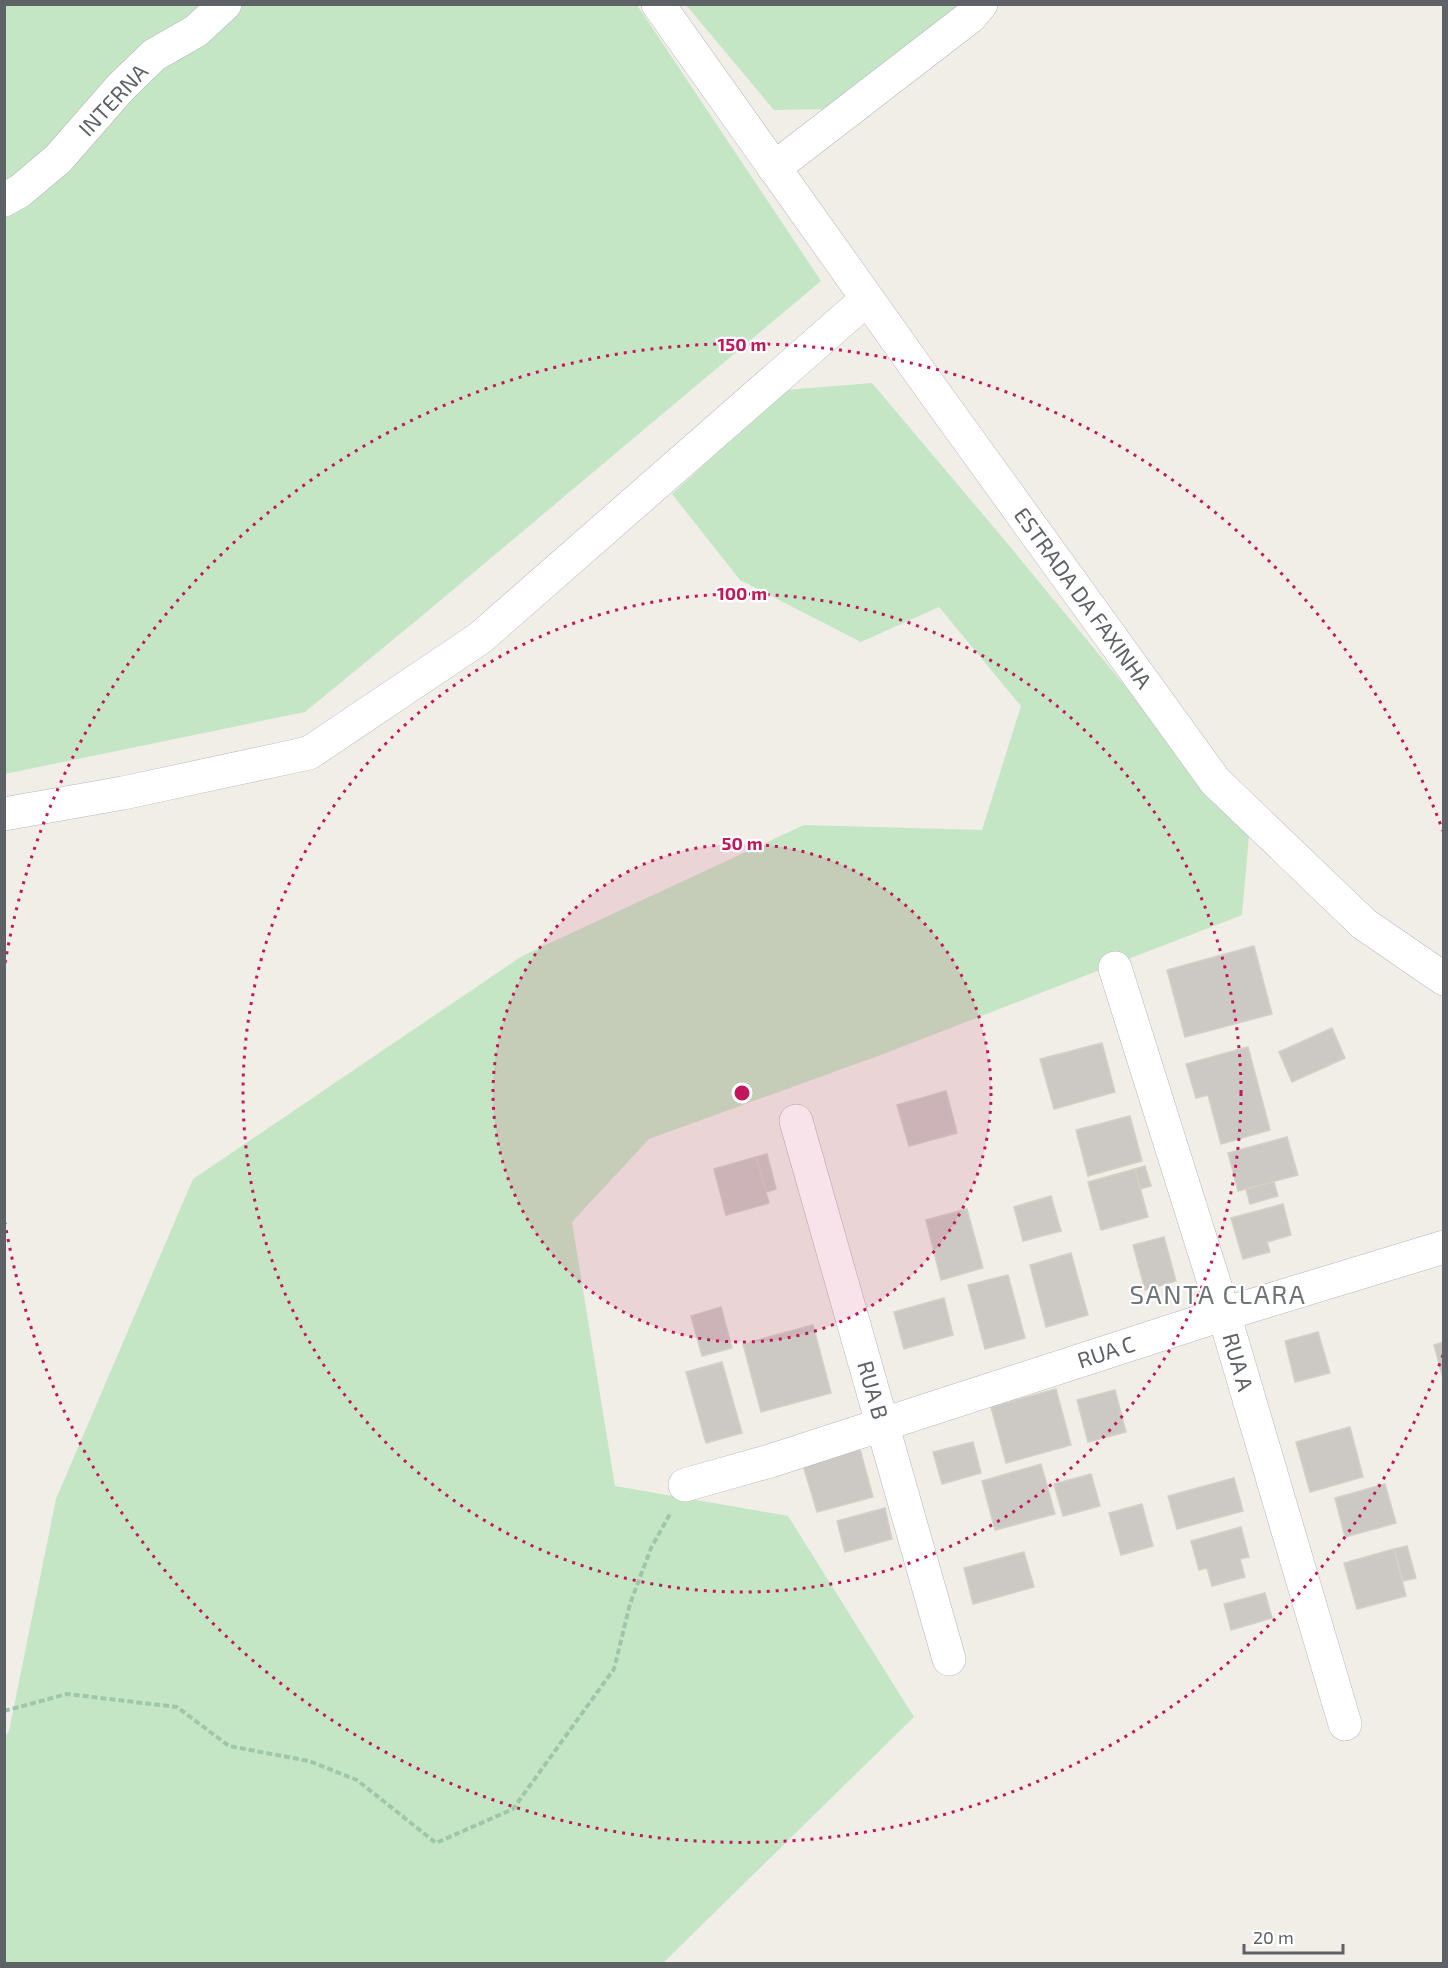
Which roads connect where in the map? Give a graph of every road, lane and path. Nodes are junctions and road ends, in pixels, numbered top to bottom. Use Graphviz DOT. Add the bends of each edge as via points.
graph roads {
  1 [pos="225,4"];
  2 [pos="658,4"];
  3 [pos="981,4"];
  4 [pos="774,168"];
  5 [pos="4,200"];
  6 [pos="867,299"];
  7 [pos="4,814"];
  8 [pos="1115,968"];
  9 [pos="1443,979"];
  10 [pos="796,1122"];
  11 [pos="1443,1247"];
  12 [pos="1224,1314"];
  13 [pos="883,1423"];
  14 [pos="685,1485"];
  15 [pos="949,1659"];
  16 [pos="4,1711"];
  17 [pos="1345,1724"];
  1 -- 5 [label="street, INTERNA" via="196,31 154,56 120,88 58,159"];
  2 -- 4 [label="street, ESTRADA DA FAXINHA"];
  3 -- 4 [label="street" via="970,17"];
  4 -- 6 [label="street, ESTRADA DA FAXINHA"];
  6 -- 7 [label="street" via="480,638 309,753"];
  6 -- 9 [label="street, ESTRADA DA FAXINHA" via="1215,781 1364,924"];
  8 -- 12 [label="street, RUA A"];
  10 -- 13 [label="street, RUA B"];
  11 -- 12 [label="street, RUA C"];
  12 -- 13 [label="street, RUA C"];
  12 -- 17 [label="street, RUA A"];
  13 -- 14 [label="street, RUA C"];
  13 -- 15 [label="street, RUA B"];
  14 -- 16 [label="path" via="651,1548 630,1604 614,1669 513,1809 436,1843 357,1780 309,1761 229,1746 177,1707 66,1694"];
}
